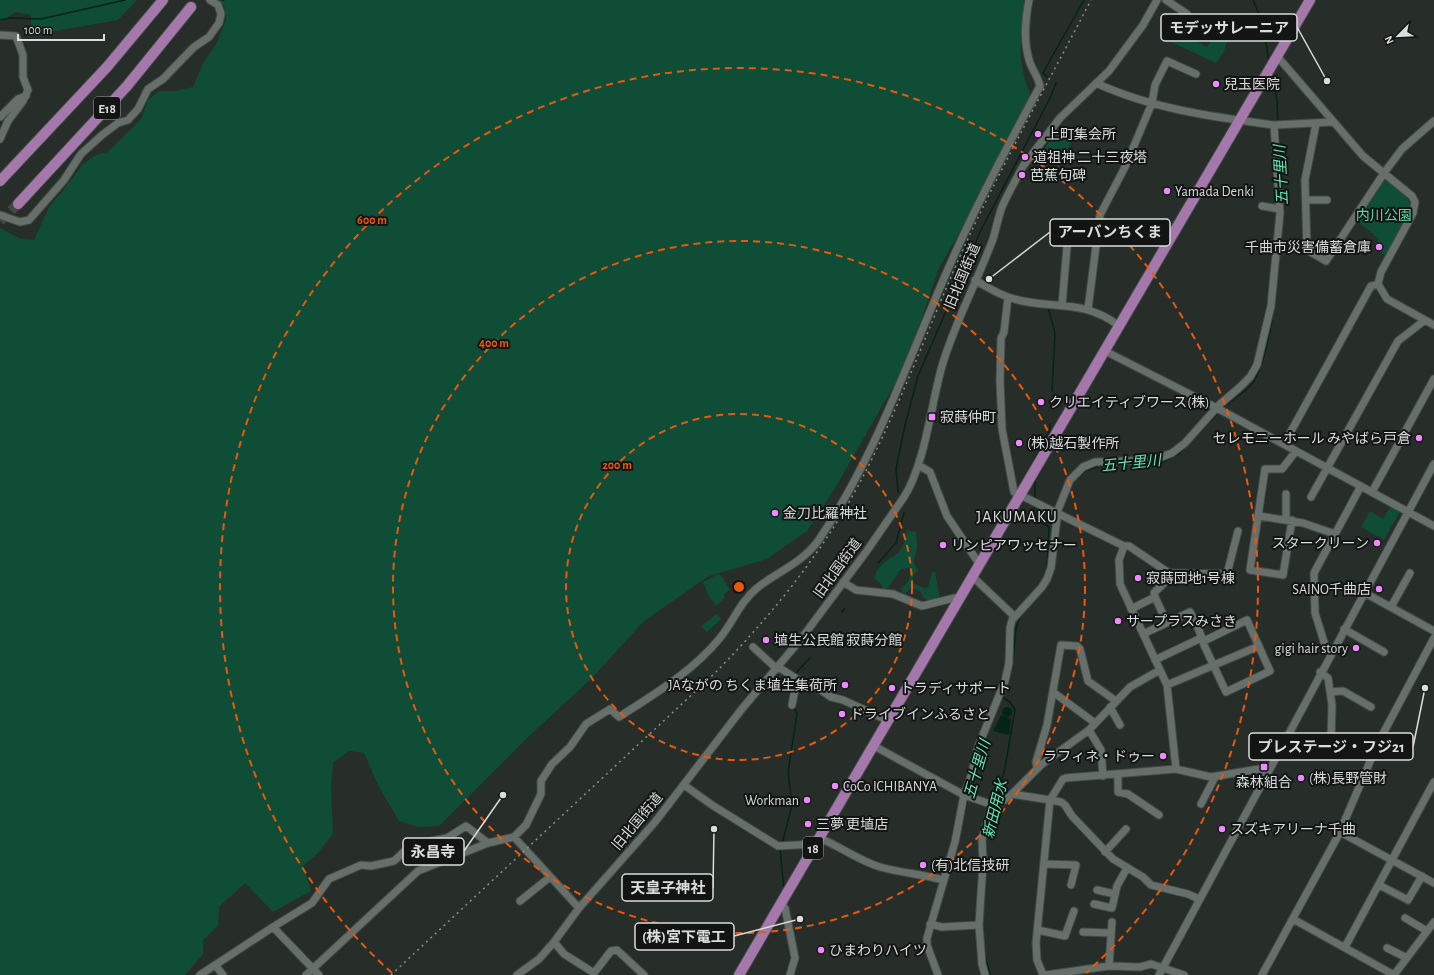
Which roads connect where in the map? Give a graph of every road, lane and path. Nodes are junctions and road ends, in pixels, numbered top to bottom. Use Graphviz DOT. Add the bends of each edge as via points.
graph roads {
  1 [pos="163,0"];
  2 [pos="210,0"];
  3 [pos="1029,0"];
  4 [pos="1157,0"];
  5 [pos="1166,0"];
  6 [pos="1310,0"];
  7 [pos="191,6"];
  8 [pos="1187,14"];
  9 [pos="0,35"];
  10 [pos="1276,59"];
  11 [pos="1196,74"];
  12 [pos="1096,83"];
  13 [pos="27,95"];
  14 [pos="1152,103"];
  15 [pos="0,117"];
  16 [pos="1239,121"];
  17 [pos="1434,121"];
  18 [pos="1333,122"];
  19 [pos="1316,124"];
  20 [pos="1277,125"];
  21 [pos="0,139"];
  22 [pos="1384,173"];
  23 [pos="0,181"];
  24 [pos="1306,200"];
  25 [pos="1327,200"];
  26 [pos="18,204"];
  27 [pos="1262,206"];
  28 [pos="1279,209"];
  29 [pos="0,215"];
  30 [pos="1067,247"];
  31 [pos="975,280"];
  32 [pos="1378,284"];
  33 [pos="1008,297"];
  34 [pos="1062,305"];
  35 [pos="1088,309"];
  36 [pos="1425,320"];
  37 [pos="1434,325"];
  38 [pos="1119,326"];
  39 [pos="1105,350"];
  40 [pos="1434,379"];
  41 [pos="1217,408"];
  42 [pos="1284,444"];
  43 [pos="1296,451"];
  44 [pos="1434,464"];
  45 [pos="918,465"];
  46 [pos="1328,468"];
  47 [pos="1361,486"];
  48 [pos="1372,492"];
  49 [pos="1286,494"];
  50 [pos="1020,496"];
  51 [pos="1311,497"];
  52 [pos="1408,512"];
  53 [pos="1059,515"];
  54 [pos="1259,516"];
  55 [pos="1289,520"];
  56 [pos="1434,526"];
  57 [pos="1238,531"];
  58 [pos="1335,534"];
  59 [pos="1124,546"];
  60 [pos="980,565"];
  61 [pos="1169,573"];
  62 [pos="1410,573"];
  63 [pos="973,577"];
  64 [pos="843,582"];
  65 [pos="1365,593"];
  66 [pos="1155,597"];
  67 [pos="960,598"];
  68 [pos="1391,607"];
  69 [pos="1131,609"];
  70 [pos="1014,616"];
  71 [pos="1167,623"];
  72 [pos="1344,629"];
  73 [pos="1434,631"];
  74 [pos="1143,634"];
  75 [pos="1434,638"];
  76 [pos="1203,640"];
  77 [pos="1259,646"];
  78 [pos="753,647"];
  79 [pos="1332,650"];
  80 [pos="1384,652"];
  81 [pos="1155,660"];
  82 [pos="1214,667"];
  83 [pos="778,668"];
  84 [pos="1160,670"];
  85 [pos="1320,672"];
  86 [pos="797,679"];
  87 [pos="1167,685"];
  88 [pos="1053,692"];
  89 [pos="1330,692"];
  90 [pos="1116,701"];
  91 [pos="792,704"];
  92 [pos="1110,708"];
  93 [pos="1371,708"];
  94 [pos="889,721"];
  95 [pos="1095,723"];
  96 [pos="1120,725"];
  97 [pos="1089,730"];
  98 [pos="1331,741"];
  99 [pos="874,746"];
  100 [pos="1038,768"];
  101 [pos="1176,769"];
  102 [pos="1267,772"];
  103 [pos="1118,775"];
  104 [pos="1103,776"];
  105 [pos="1215,777"];
  106 [pos="1434,782"];
  107 [pos="684,785"];
  108 [pos="1432,793"];
  109 [pos="1012,794"];
  110 [pos="967,796"];
  111 [pos="1050,800"];
  112 [pos="1201,804"];
  113 [pos="995,805"];
  114 [pos="1160,815"];
  115 [pos="1126,828"];
  116 [pos="1340,832"];
  117 [pos="514,837"];
  118 [pos="817,841"];
  119 [pos="488,843"];
  120 [pos="1105,852"];
  121 [pos="1392,860"];
  122 [pos="1044,864"];
  123 [pos="1127,868"];
  124 [pos="1422,876"];
  125 [pos="550,877"];
  126 [pos="943,880"];
  127 [pos="1433,881"];
  128 [pos="1071,885"];
  129 [pos="1379,885"];
  130 [pos="1097,890"];
  131 [pos="1115,894"];
  132 [pos="1199,900"];
  133 [pos="520,901"];
  134 [pos="1094,904"];
  135 [pos="781,905"];
  136 [pos="580,908"];
  137 [pos="1074,911"];
  138 [pos="1405,918"];
  139 [pos="1293,919"];
  140 [pos="1112,922"];
  141 [pos="1434,922"];
  142 [pos="933,924"];
  143 [pos="978,925"];
  144 [pos="273,927"];
  145 [pos="1038,930"];
  146 [pos="1427,931"];
  147 [pos="1083,932"];
  148 [pos="1111,933"];
  149 [pos="554,942"];
  150 [pos="1345,947"];
  151 [pos="1387,948"];
  152 [pos="1407,958"];
  153 [pos="214,966"];
  154 [pos="1109,966"];
  155 [pos="1164,967"];
  156 [pos="313,969"];
  157 [pos="1084,972"];
  158 [pos="200,975"];
  159 [pos="223,975"];
  160 [pos="306,975"];
  161 [pos="319,975"];
  162 [pos="517,975"];
  163 [pos="644,975"];
  164 [pos="739,975"];
  165 [pos="790,975"];
  166 [pos="938,975"];
  167 [pos="985,975"];
  168 [pos="1044,975"];
  169 [pos="1159,975"];
  170 [pos="1184,975"];
  171 [pos="1262,975"];
  172 [pos="1394,975"];
  1 -- 23 [label="highway, E18" via="88,88"];
  2 -- 29 [label="street" via="218,5 222,14 219,23 209,37 194,47 162,79 148,89 138,109 128,120 118,123 81,154 64,180 29,220 20,222"];
  3 -- 117 [label="street" via="1025,22 1026,47 1040,86 952,259 882,424 854,481 817,543 796,563 756,589 742,604 720,638 683,676 619,718 610,709 586,724 541,781 541,794 526,825"];
  4 -- 12 [label="street, 旧北国街道" via="1143,25 1109,71"];
  5 -- 8 [label="street"];
  6 -- 10 [label="highway, 18"];
  7 -- 26 [label="highway, E18" via="117,97"];
  9 -- 13 [label="street" via="16,36 23,55 23,77 28,90"];
  10 -- 16 [label="highway, 18"];
  10 -- 18 [label="street"];
  11 -- 14 [label="street" via="1167,61 1155,85"];
  12 -- 14 [label="street"];
  12 -- 31 [label="street, 旧北国街道" via="1060,118 1023,166 1002,208 993,239"];
  13 -- 15 [label="street" via="18,99"];
  13 -- 21 [label="street" via="8,121"];
  14 -- 16 [label="street"];
  14 -- 35 [label="street" via="1126,167 1100,215"];
  16 -- 20 [label="street"];
  16 -- 38 [label="highway, 18"];
  17 -- 22 [label="street" via="1402,149"];
  18 -- 19 [label="street"];
  18 -- 22 [label="street" via="1363,156"];
  19 -- 20 [label="street"];
  19 -- 24 [label="street" via="1306,180"];
  20 -- 28 [label="street"];
  22 -- 24 [label="street" via="1326,261 1307,250"];
  22 -- 32 [label="street" via="1412,196 1415,208 1381,272"];
  24 -- 25 [label="street"];
  27 -- 28 [label="street"];
  28 -- 41 [label="street" via="1271,306 1259,357 1250,377"];
  30 -- 34 [label="street"];
  31 -- 33 [label="street"];
  31 -- 45 [label="street, 旧北国街道" via="946,353"];
  32 -- 36 [label="street" via="1387,299"];
  32 -- 42 [label="street" via="1371,286"];
  33 -- 34 [label="street"];
  33 -- 50 [label="street" via="1001,338 1000,380 1004,441 1014,492"];
  34 -- 35 [label="street"];
  35 -- 38 [label="street"];
  36 -- 37 [label="street"];
  36 -- 46 [label="street" via="1398,341"];
  38 -- 39 [label="highway, 18"];
  39 -- 41 [label="street"];
  39 -- 50 [label="highway, 18"];
  40 -- 48 [label="street"];
  41 -- 42 [label="street"];
  41 -- 53 [label="street" via="1172,454 1154,460 1105,460 1083,467 1070,480"];
  42 -- 43 [label="street"];
  43 -- 46 [label="street"];
  43 -- 54 [label="street" via="1282,469 1265,469"];
  44 -- 52 [label="street"];
  45 -- 60 [label="street" via="930,472 947,516"];
  45 -- 64 [label="street, 旧北国街道" via="910,488"];
  46 -- 47 [label="street"];
  46 -- 51 [label="street"];
  47 -- 48 [label="street"];
  47 -- 58 [label="street"];
  48 -- 52 [label="street"];
  49 -- 55 [label="street"];
  50 -- 53 [label="street"];
  50 -- 60 [label="highway, 18"];
  52 -- 56 [label="street"];
  52 -- 65 [label="street"];
  53 -- 59 [label="street"];
  53 -- 70 [label="street" via="1047,579"];
  54 -- 55 [label="street"];
  54 -- 55 [label="street" via="1250,570 1283,574"];
  55 -- 58 [label="street"];
  57 -- 61 [label="street" via="1227,574"];
  58 -- 79 [label="street" via="1314,573 1315,613 1325,645"];
  59 -- 61 [label="street" via="1129,546"];
  59 -- 69 [label="street" via="1119,560 1120,584"];
  60 -- 63 [label="highway, 18"];
  61 -- 66 [label="street" via="1166,582 1154,593"];
  62 -- 68 [label="street"];
  63 -- 67 [label="highway, 18"];
  63 -- 70 [label="street"];
  64 -- 67 [label="street" via="856,590 893,594 922,606"];
  64 -- 83 [label="street, 旧北国街道"];
  65 -- 68 [label="street"];
  65 -- 72 [label="street"];
  66 -- 69 [label="street"];
  66 -- 71 [label="street"];
  67 -- 94 [label="highway, 18"];
  68 -- 73 [label="street"];
  69 -- 74 [label="street"];
  70 -- 110 [label="street" via="1010,628 1009,662 1005,681 978,747"];
  71 -- 74 [label="street"];
  71 -- 76 [label="street" via="1190,612"];
  72 -- 79 [label="street"];
  72 -- 80 [label="street"];
  74 -- 81 [label="street"];
  75 -- 116 [label="street" via="1378,743"];
  76 -- 77 [label="street" via="1246,620"];
  76 -- 81 [label="street"];
  76 -- 82 [label="street"];
  77 -- 82 [label="street"];
  77 -- 82 [label="street" via="1270,671 1226,692"];
  78 -- 83 [label="street"];
  79 -- 85 [label="street"];
  81 -- 84 [label="street"];
  82 -- 87 [label="street" via="1209,666"];
  83 -- 86 [label="street"];
  83 -- 107 [label="street, 旧北国街道" via="741,710"];
  84 -- 87 [label="street"];
  84 -- 90 [label="street" via="1130,687"];
  85 -- 89 [label="street" via="1328,678"];
  85 -- 102 [label="street"];
  86 -- 91 [label="street"];
  86 -- 94 [label="street" via="831,697"];
  87 -- 101 [label="street"];
  88 -- 90 [label="street" via="1061,645 1077,646 1088,681"];
  88 -- 95 [label="street"];
  88 -- 100 [label="street" via="1036,762"];
  89 -- 93 [label="street" via="1343,691"];
  89 -- 98 [label="street"];
  90 -- 92 [label="street"];
  92 -- 95 [label="street"];
  92 -- 96 [label="street"];
  94 -- 99 [label="highway, 18"];
  95 -- 97 [label="street"];
  97 -- 100 [label="street"];
  97 -- 104 [label="street" via="1101,750"];
  99 -- 110 [label="street"];
  99 -- 118 [label="highway, 18"];
  100 -- 109 [label="street"];
  101 -- 103 [label="street"];
  101 -- 105 [label="street" via="1204,777"];
  102 -- 105 [label="street" via="1259,769"];
  102 -- 132 [label="street"];
  103 -- 104 [label="street"];
  103 -- 114 [label="street" via="1118,792 1128,794"];
  104 -- 111 [label="street" via="1063,779"];
  105 -- 112 [label="street"];
  106 -- 108 [label="street"];
  107 -- 118 [label="street" via="778,846"];
  107 -- 136 [label="street, 旧北国街道"];
  108 -- 121 [label="street"];
  109 -- 111 [label="street"];
  109 -- 113 [label="street"];
  110 -- 113 [label="street"];
  110 -- 126 [label="street"];
  111 -- 120 [label="street" via="1062,802"];
  111 -- 122 [label="street"];
  113 -- 143 [label="street" via="982,839 983,863"];
  115 -- 120 [label="street"];
  116 -- 121 [label="street"];
  116 -- 139 [label="street"];
  117 -- 119 [label="street"];
  117 -- 125 [label="street"];
  118 -- 126 [label="street" via="836,845 880,867 919,873"];
  118 -- 135 [label="highway, 18"];
  119 -- 144 [label="street" via="466,826 447,838 411,845 394,861 361,866 329,879 312,903"];
  119 -- 156 [label="street" via="418,871"];
  120 -- 123 [label="street"];
  121 -- 124 [label="street"];
  121 -- 129 [label="street"];
  122 -- 128 [label="street" via="1076,865"];
  122 -- 145 [label="street"];
  123 -- 131 [label="street"];
  123 -- 132 [label="street" via="1151,885 1188,894"];
  124 -- 127 [label="street"];
  124 -- 129 [label="street" via="1408,900"];
  125 -- 133 [label="street"];
  125 -- 136 [label="street"];
  126 -- 142 [label="street"];
  129 -- 150 [label="street"];
  130 -- 131 [label="street"];
  131 -- 134 [label="street" via="1112,908"];
  132 -- 155 [label="street"];
  135 -- 164 [label="highway, 18"];
  135 -- 165 [label="street" via="785,908 795,958"];
  136 -- 149 [label="street, 旧北国街道"];
  137 -- 145 [label="street" via="1065,936"];
  138 -- 146 [label="street"];
  139 -- 150 [label="street"];
  139 -- 171 [label="street"];
  140 -- 148 [label="street"];
  141 -- 146 [label="street"];
  142 -- 143 [label="street" via="942,927"];
  142 -- 166 [label="street" via="927,945"];
  143 -- 167 [label="street"];
  144 -- 153 [label="street"];
  144 -- 156 [label="street"];
  145 -- 168 [label="street" via="1036,950"];
  146 -- 152 [label="street"];
  147 -- 148 [label="street"];
  148 -- 154 [label="street"];
  149 -- 162 [label="street, 旧北国街道" via="539,959"];
  149 -- 163 [label="street" via="564,954 594,973 611,951 617,950"];
  150 -- 172 [label="street"];
  151 -- 152 [label="street"];
  152 -- 172 [label="street"];
  153 -- 158 [label="street"];
  153 -- 159 [label="street"];
  154 -- 155 [label="street" via="1135,967 1151,964"];
  154 -- 157 [label="street"];
  155 -- 169 [label="street"];
  155 -- 170 [label="street"];
  156 -- 160 [label="street"];
  156 -- 161 [label="street"];
  157 -- 168 [label="street"];
}
